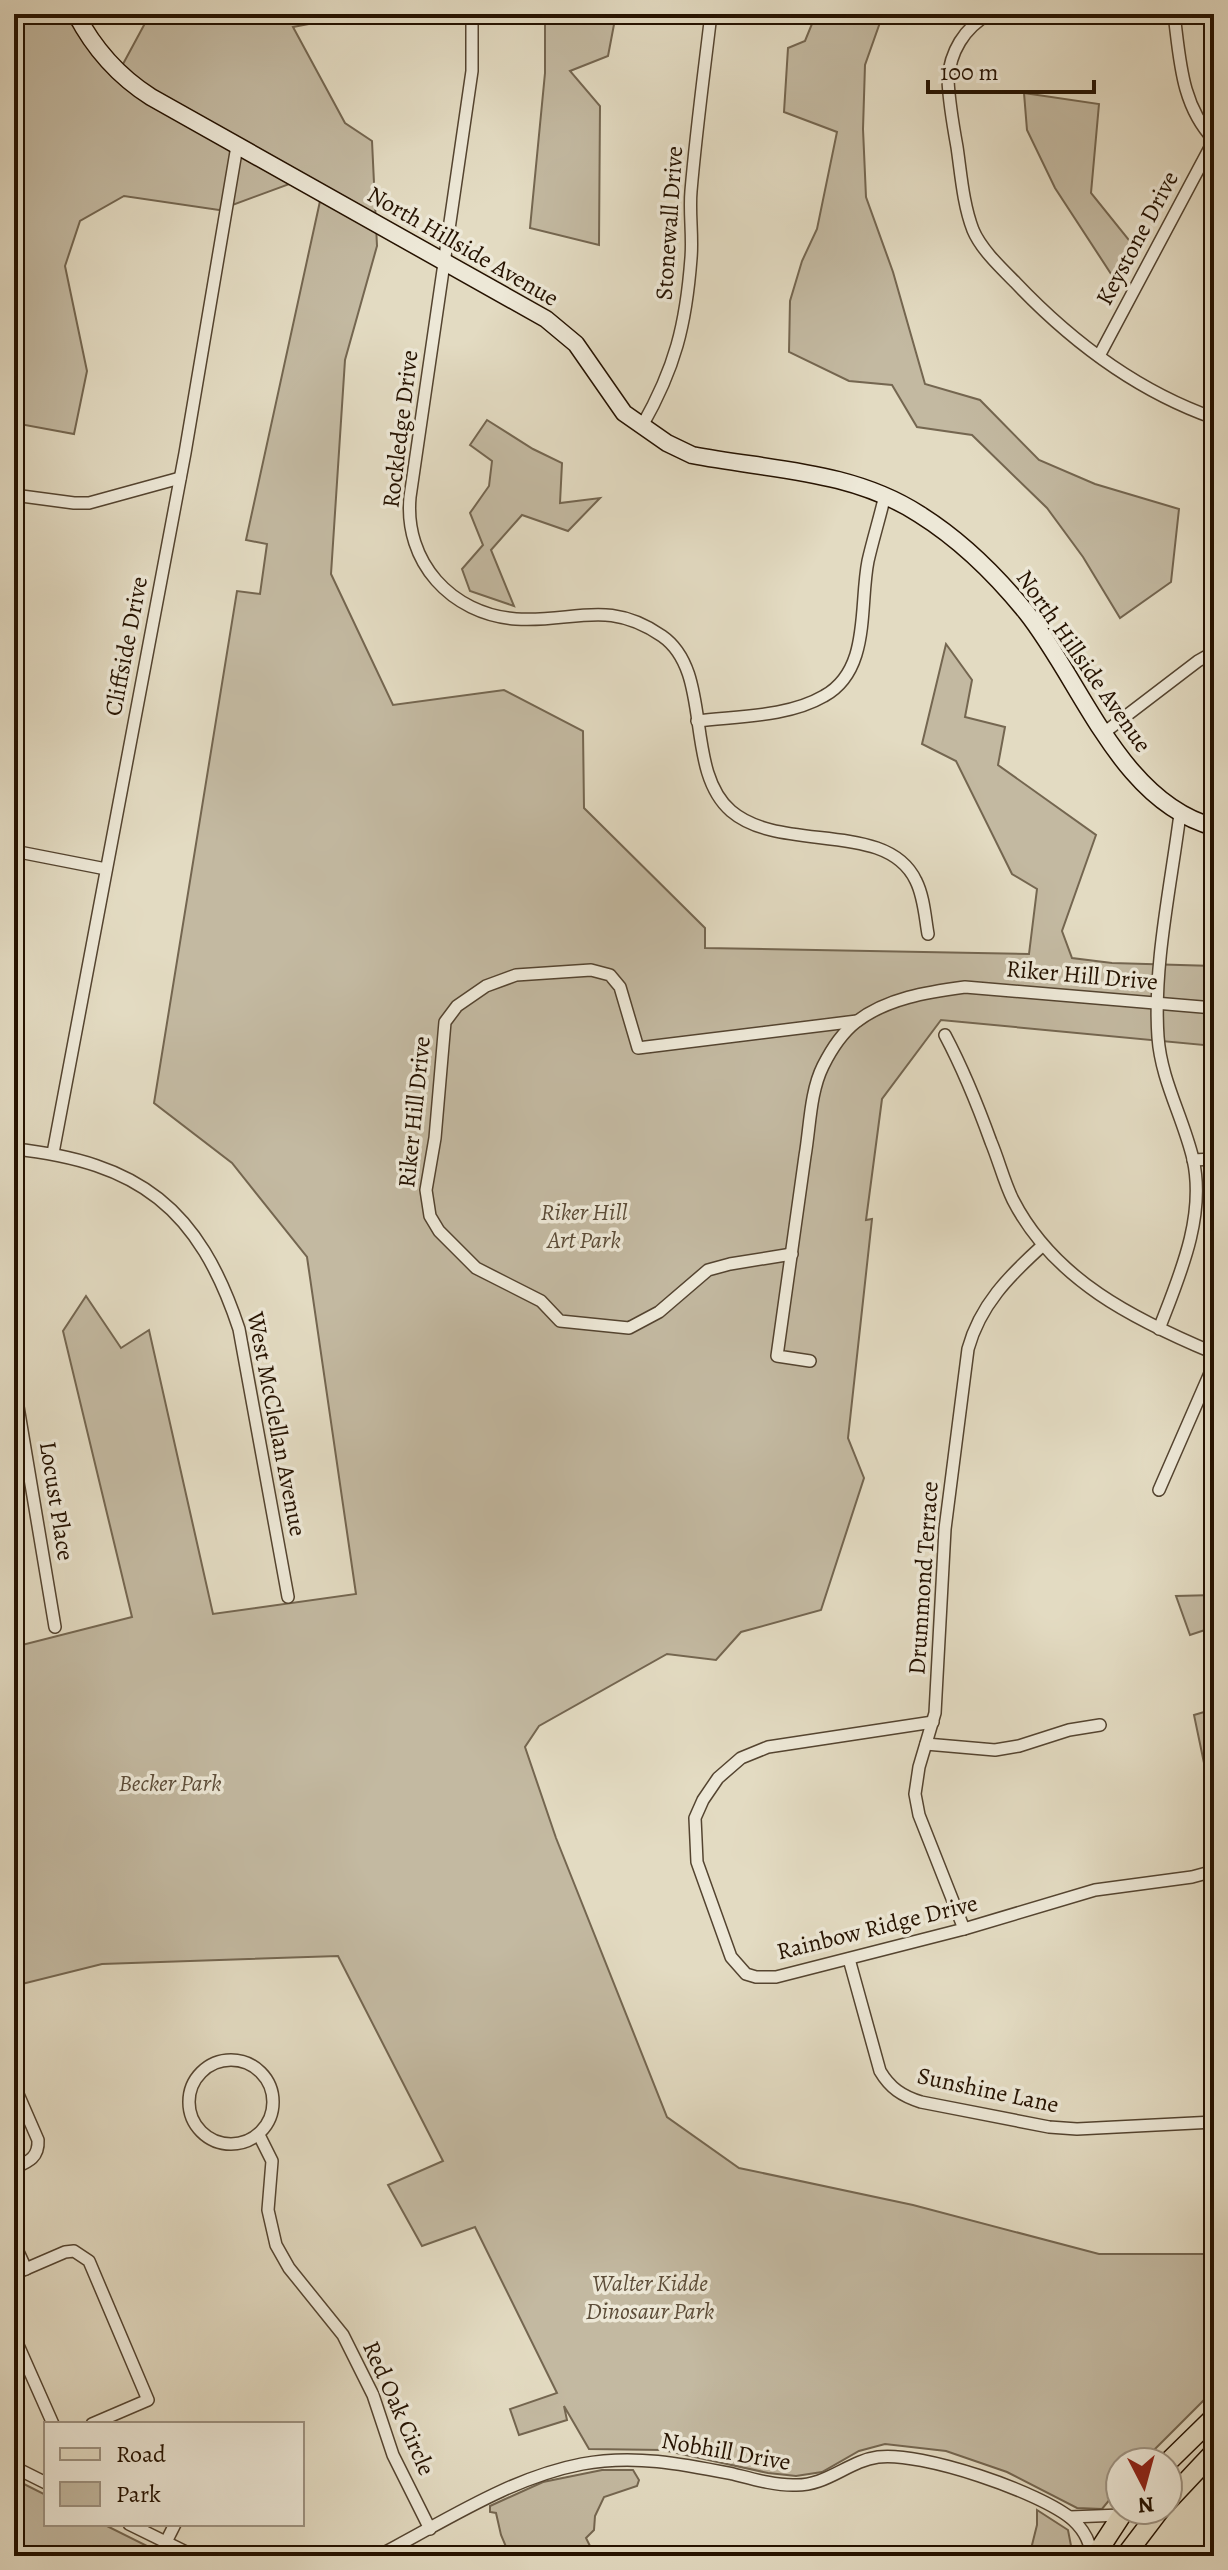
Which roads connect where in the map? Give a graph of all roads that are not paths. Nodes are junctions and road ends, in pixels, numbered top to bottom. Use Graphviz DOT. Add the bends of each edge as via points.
graph roads {
  1 [pos="76,14"];
  2 [pos="472,14"];
  3 [pos="711,14"];
  4 [pos="989,14"];
  5 [pos="1088,14"];
  6 [pos="1171,14"];
  7 [pos="1214,140"];
  8 [pos="237,146"];
  9 [pos="445,262"];
  10 [pos="1099,356"];
  11 [pos="1214,418"];
  12 [pos="642,426"];
  13 [pos="180,478"];
  14 [pos="14,495"];
  15 [pos="885,495"];
  16 [pos="1214,652"];
  17 [pos="697,721"];
  18 [pos="1105,732"];
  19 [pos="1180,814"];
  20 [pos="1214,827"];
  21 [pos="14,851"];
  22 [pos="106,869"];
  23 [pos="928,934"];
  24 [pos="1156,1003"];
  25 [pos="1214,1008"];
  26 [pos="857,1021"];
  27 [pos="945,1035"];
  28 [pos="14,1149"];
  29 [pos="53,1153"];
  30 [pos="1214,1159"];
  31 [pos="1193,1160"];
  32 [pos="1042,1246"];
  33 [pos="792,1254"];
  34 [pos="1159,1329"];
  35 [pos="1214,1353"];
  36 [pos="810,1361"];
  37 [pos="1214,1364"];
  38 [pos="14,1383"];
  39 [pos="1159,1490"];
  40 [pos="288,1597"];
  41 [pos="55,1627"];
  42 [pos="933,1722"];
  43 [pos="1100,1725"];
  44 [pos="926,1744"];
  45 [pos="1214,1871"];
  46 [pos="964,1929"];
  47 [pos="849,1959"];
  48 [pos="14,2085"];
  49 [pos="1214,2122"];
  50 [pos="259,2135"];
  51 [pos="14,2168"];
  52 [pos="14,2243"];
  53 [pos="20,2271"];
  54 [pos="14,2336"];
  55 [pos="1214,2417"];
  56 [pos="52,2422"];
  57 [pos="97,2422"];
  58 [pos="1184,2446"];
  59 [pos="1214,2452"];
  60 [pos="14,2467"];
  61 [pos="44,2482"];
  62 [pos="1184,2484"];
  63 [pos="1104,2514"];
  64 [pos="1070,2517"];
  65 [pos="134,2526"];
  66 [pos="174,2526"];
  67 [pos="1113,2526"];
  68 [pos="1148,2526"];
  69 [pos="430,2529"];
  70 [pos="166,2542"];
  71 [pos="194,2556"];
  72 [pos="378,2556"];
  73 [pos="1093,2556"];
  74 [pos="1125,2556"];
  1 -- 8 [label="street, North Hillside Avenue" via="106,61 134,87"];
  2 -- 9 [label="street, Rockledge Drive" via="472,71"];
  3 -- 12 [label="street, Stonewall Drive" via="690,194 692,255 684,322 663,389"];
  4 -- 10 [label="street" via="959,42 948,80 964,200 974,232 1047,315"];
  5 -- 6 [label="street"];
  6 -- 7 [label="street" via="1184,88"];
  7 -- 10 [label="street, Keystone Drive"];
  8 -- 9 [label="street, North Hillside Avenue"];
  8 -- 13 [label="street, Cliffside Drive"];
  9 -- 12 [label="street, North Hillside Avenue" via="546,319 576,344 624,413"];
  9 -- 17 [label="street, Rockledge Drive" via="409,509 422,562 450,595 489,614 516,619 612,614 637,620 678,649"];
  10 -- 11 [label="street" via="1167,398"];
  12 -- 15 [label="street, North Hillside Avenue" via="692,455 822,476"];
  13 -- 14 [label="street" via="89,503"];
  13 -- 22 [label="street, Cliffside Drive"];
  15 -- 17 [label="street" via="868,563 859,643 851,671 838,687 783,711"];
  15 -- 18 [label="street, North Hillside Avenue" via="923,516 994,575 1028,614"];
  16 -- 18 [label="street"];
  17 -- 23 [label="street, Rockledge Drive" via="712,784 733,813 763,829 879,847 894,855 916,880"];
  18 -- 19 [label="street, North Hillside Avenue" via="1141,782"];
  19 -- 20 [label="street, North Hillside Avenue"];
  19 -- 24 [label="street"];
  21 -- 22 [label="street"];
  22 -- 29 [label="street, Cliffside Drive"];
  24 -- 25 [label="street, Riker Hill Drive"];
  24 -- 26 [label="street, Riker Hill Drive" via="965,987 890,1002"];
  24 -- 31 [label="street" via="1163,1072"];
  26 -- 33 [label="street, Riker Hill Drive" via="822,1068"];
  26 -- 33 [label="street, Riker Hill Drive" via="638,1048 620,987 610,975 591,970 516,975 486,986 457,1006 445,1022 426,1190 430,1216 439,1231 476,1268 541,1301 560,1321 629,1328 659,1312 708,1270"];
  27 -- 32 [label="street" via="1012,1198"];
  28 -- 29 [label="street, West McClellan Avenue"];
  29 -- 40 [label="street, West McClellan Avenue" via="101,1165 140,1185 178,1217 213,1265 239,1329"];
  30 -- 31 [label="street"];
  31 -- 34 [label="street" via="1189,1242"];
  32 -- 34 [label="street" via="1117,1308"];
  32 -- 42 [label="street, Drummond Terrace" via="987,1304 968,1349 945,1529"];
  33 -- 36 [label="street, Riker Hill Drive" via="777,1356"];
  34 -- 35 [label="street"];
  37 -- 39 [label="street"];
  38 -- 41 [label="street, Locust Place"];
  42 -- 44 [label="street, Drummond Terrace"];
  42 -- 47 [label="street, Rainbow Ridge Drive" via="768,1747 741,1758 718,1778 695,1818 697,1862 737,1967 767,1978"];
  43 -- 44 [label="street" via="995,1750"];
  44 -- 46 [label="street, Drummond Terrace" via="915,1794 919,1815"];
  45 -- 46 [label="street, Rainbow Ridge Drive" via="1095,1890"];
  46 -- 47 [label="street, Rainbow Ridge Drive"];
  47 -- 49 [label="street, Sunshine Lane" via="880,2071 902,2095 1049,2127"];
  48 -- 51 [label="street" via="38,2140 30,2161"];
  50 -- 50 [label="street" via="268,2124 274,2099 263,2074 227,2060 202,2071 189,2096 189,2111 198,2128 217,2143 232,2145"];
  50 -- 69 [label="street, Red Oak Circle" via="272,2161 268,2210 276,2245 343,2335"];
  52 -- 53 [label="street"];
  53 -- 57 [label="street" via="65,2252 74,2251 89,2261 148,2400"];
  54 -- 56 [label="street"];
  55 -- 58 [label="main road"];
  59 -- 62 [label="main road"];
  60 -- 61 [label="street"];
  63 -- 64 [label="street"];
  64 -- 69 [label="street, Nobhill Drive" via="988,2478 900,2457 880,2456 796,2486 659,2461 613,2459 530,2478"];
  64 -- 73 [label="street" via="1088,2539"];
  65 -- 70 [label="street"];
  66 -- 70 [label="street"];
  67 -- 73 [label="main road"];
  68 -- 74 [label="main road"];
  69 -- 72 [label="street, Nobhill Drive"];
  70 -- 71 [label="street"];
}
